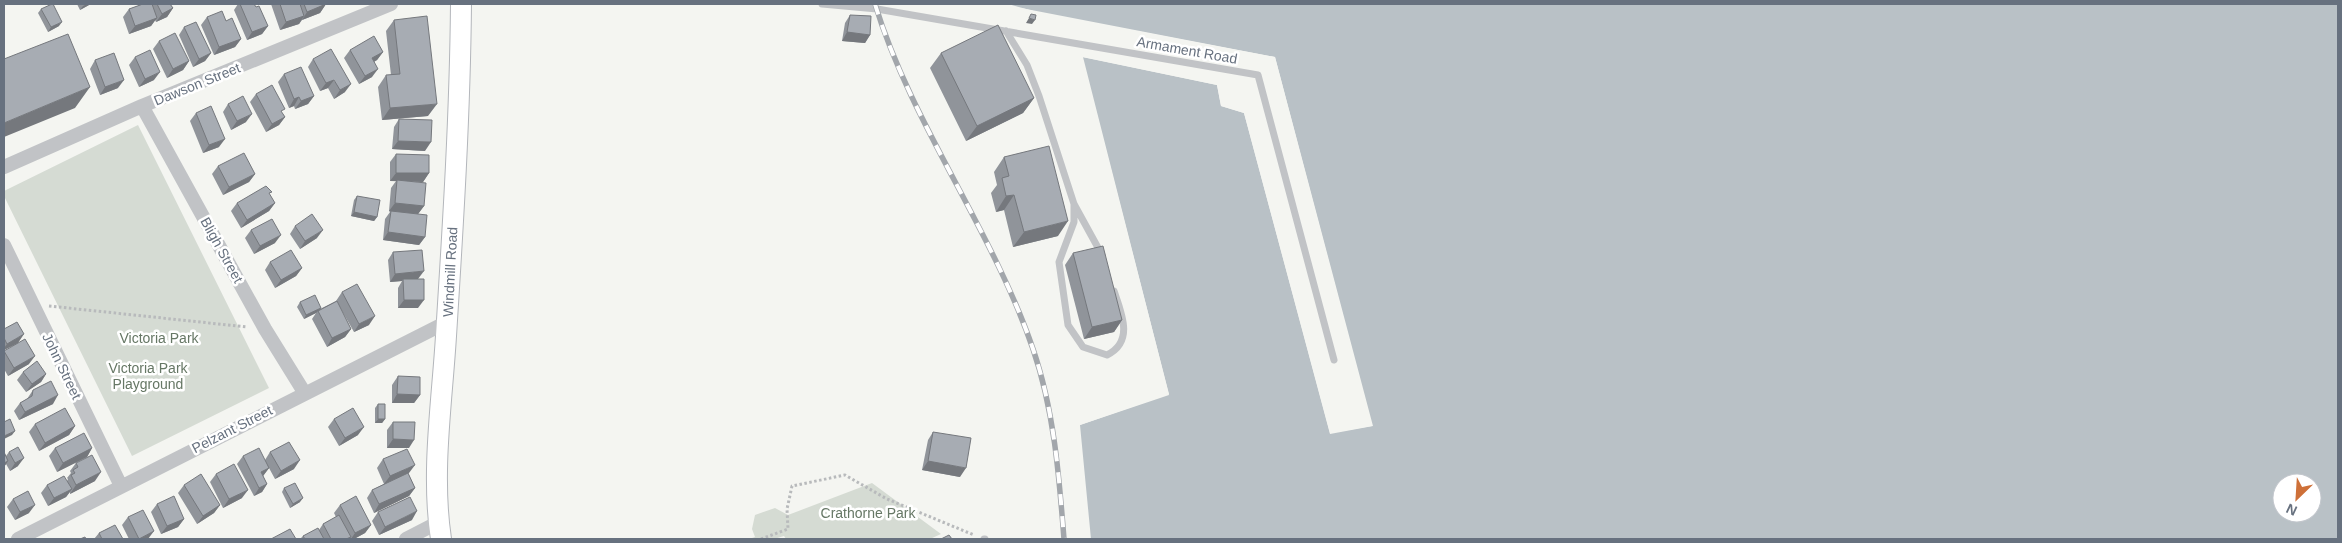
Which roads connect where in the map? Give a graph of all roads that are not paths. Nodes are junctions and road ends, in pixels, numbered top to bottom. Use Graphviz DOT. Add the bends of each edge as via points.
graph roads {
  1 [pos="391,4"];
  2 [pos="461,4"];
  3 [pos="822,4"];
  4 [pos="1006,32"];
  5 [pos="142,106"];
  6 [pos="4,167"];
  7 [pos="1074,204"];
  8 [pos="4,245"];
  9 [pos="1105,261"];
  10 [pos="1112,285"];
  11 [pos="447,322"];
  12 [pos="1334,360"];
  13 [pos="304,392"];
  14 [pos="121,486"];
  15 [pos="440,531"];
  16 [pos="18,539"];
  17 [pos="406,539"];
  1 -- 5 [label="street, Dawson Street"];
  2 -- 11 [label="main road, Windmill Road"];
  3 -- 4 [label="lane, Armament Road" via="877,9"];
  4 -- 7 [label="lane" via="1040,96"];
  4 -- 12 [label="lane, Armament Road" via="1258,75"];
  5 -- 6 [label="street, Dawson Street"];
  5 -- 13 [label="street, Bligh Street"];
  7 -- 9 [label="lane"];
  7 -- 10 [label="lane" via="1074,222 1059,262 1068,324 1083,347 1107,355 1122,342 1125,328"];
  8 -- 14 [label="street, John Street"];
  11 -- 13 [label="street, Pelzant Street"];
  11 -- 15 [label="main road, Windmill Road" via="438,455"];
  13 -- 14 [label="street, Pelzant Street"];
  14 -- 16 [label="street, Pelzant Street"];
  15 -- 17 [label="street"];
}
